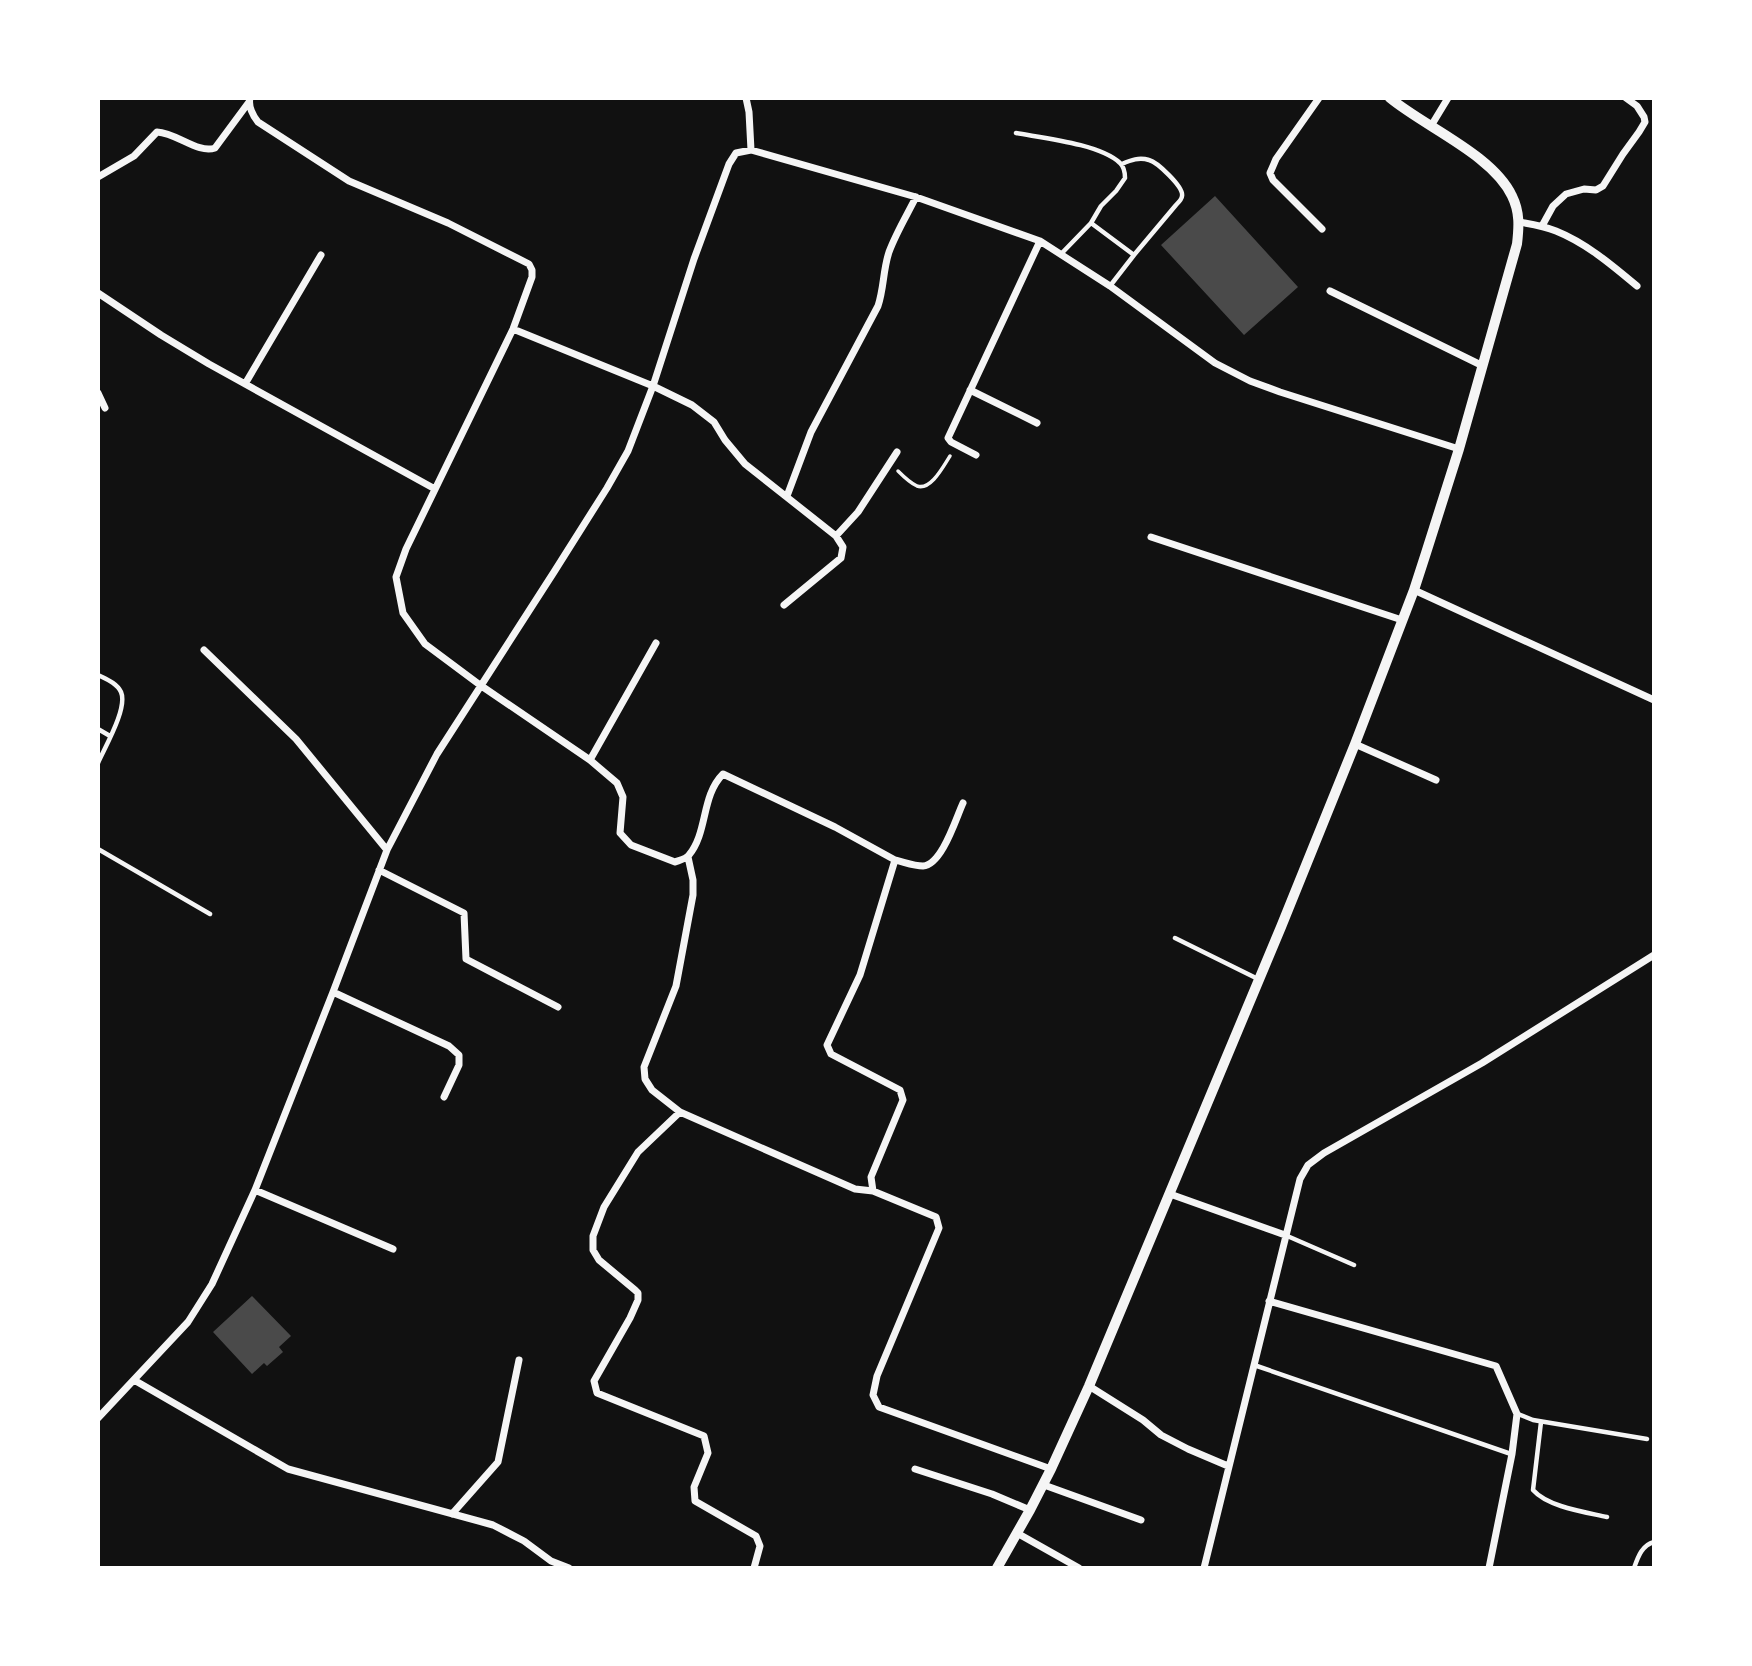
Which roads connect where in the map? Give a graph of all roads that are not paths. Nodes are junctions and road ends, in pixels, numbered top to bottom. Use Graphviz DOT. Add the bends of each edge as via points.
graph roads {
  1 [pos="746,98"];
  2 [pos="1319,98"];
  3 [pos="1390,98"];
  4 [pos="1448,98"];
  5 [pos="1626,98"];
  6 [pos="250,100"];
  7 [pos="1431,126"];
  8 [pos="1016,133"];
  9 [pos="751,150"];
  10 [pos="1122,164"];
  11 [pos="98,177"];
  12 [pos="916,197"];
  13 [pos="1519,222"];
  14 [pos="1091,223"];
  15 [pos="1542,226"];
  16 [pos="1322,229"];
  17 [pos="1040,241"];
  18 [pos="1061,254"];
  19 [pos="321,255"];
  20 [pos="1134,255"];
  21 [pos="1110,286"];
  22 [pos="1637,286"];
  23 [pos="1329,291"];
  24 [pos="98,293"];
  25 [pos="513,329"];
  26 [pos="1482,366"];
  27 [pos="245,384"];
  28 [pos="653,386"];
  29 [pos="970,390"];
  30 [pos="98,393"];
  31 [pos="104,408"];
  32 [pos="1037,423"];
  33 [pos="1459,449"];
  34 [pos="897,452"];
  35 [pos="976,455"];
  36 [pos="435,489"];
  37 [pos="787,496"];
  38 [pos="836,536"];
  39 [pos="1151,537"];
  40 [pos="1414,590"];
  41 [pos="784,605"];
  42 [pos="1402,620"];
  43 [pos="656,643"];
  44 [pos="204,650"];
  45 [pos="98,675"];
  46 [pos="480,685"];
  47 [pos="1654,700"];
  48 [pos="98,729"];
  49 [pos="110,736"];
  50 [pos="1355,744"];
  51 [pos="590,760"];
  52 [pos="98,763"];
  53 [pos="1436,780"];
  54 [pos="963,803"];
  55 [pos="98,849"];
  56 [pos="387,850"];
  57 [pos="688,857"];
  58 [pos="895,860"];
  59 [pos="379,870"];
  60 [pos="210,914"];
  61 [pos="1175,938"];
  62 [pos="1654,955"];
  63 [pos="1259,980"];
  64 [pos="334,992"];
  65 [pos="558,1007"];
  66 [pos="443,1097"];
  67 [pos="680,1112"];
  68 [pos="255,1190"];
  69 [pos="873,1191"];
  70 [pos="1170,1194"];
  71 [pos="1285,1235"];
  72 [pos="393,1249"];
  73 [pos="1354,1265"];
  74 [pos="1269,1301"];
  75 [pos="519,1360"];
  76 [pos="1254,1365"];
  77 [pos="134,1380"];
  78 [pos="1089,1386"];
  79 [pos="1517,1414"];
  80 [pos="98,1418"];
  81 [pos="1541,1422"];
  82 [pos="1647,1439"];
  83 [pos="1513,1454"];
  84 [pos="1228,1466"];
  85 [pos="915,1469"];
  86 [pos="1051,1469"];
  87 [pos="1044,1485"];
  88 [pos="1030,1510"];
  89 [pos="452,1514"];
  90 [pos="1606,1517"];
  91 [pos="1141,1520"];
  92 [pos="1017,1533"];
  93 [pos="1654,1542"];
  94 [pos="569,1568"];
  95 [pos="754,1568"];
  96 [pos="997,1568"];
  97 [pos="1079,1568"];
  98 [pos="1204,1568"];
  99 [pos="1489,1568"];
  100 [pos="1634,1568"];
  1 -- 9 [label="street"];
  2 -- 16 [label="street" via="1270,173"];
  3 -- 7 [label="main road"];
  4 -- 7 [label="street"];
  5 -- 15 [label="street" via="1644,117 1639,132 1603,186 1566,194"];
  6 -- 11 [label="street" via="215,148 200,149 158,132 134,156"];
  6 -- 25 [label="street" via="258,122 349,181 529,264 532,277"];
  7 -- 13 [label="main road" via="1490,167 1513,196"];
  8 -- 10 [label="lane" via="1089,146"];
  9 -- 12 [label="street"];
  9 -- 28 [label="street" via="736,153 729,164"];
  10 -- 14 [label="lane" via="1125,178"];
  10 -- 20 [label="lane" via="1133,159 1155,162 1183,193"];
  12 -- 17 [label="street"];
  12 -- 37 [label="street" via="889,252 878,306 811,432"];
  13 -- 15 [label="street"];
  13 -- 26 [label="main road" via="1517,244"];
  14 -- 18 [label="lane"];
  14 -- 20 [label="lane"];
  15 -- 22 [label="street" via="1604,258"];
  17 -- 18 [label="street"];
  17 -- 29 [label="street"];
  18 -- 21 [label="street"];
  19 -- 27 [label="street"];
  20 -- 21 [label="lane"];
  21 -- 33 [label="street" via="1215,363 1250,381"];
  23 -- 26 [label="street"];
  24 -- 27 [label="street"];
  25 -- 28 [label="street"];
  25 -- 36 [label="street"];
  26 -- 33 [label="main road"];
  27 -- 36 [label="street"];
  28 -- 37 [label="street" via="692,405 713,422 745,464"];
  28 -- 46 [label="street" via="628,451 607,488"];
  29 -- 32 [label="street"];
  29 -- 35 [label="street" via="948,438"];
  30 -- 31 [label="street"];
  33 -- 40 [label="main road"];
  34 -- 38 [label="street" via="858,512"];
  36 -- 46 [label="street" via="396,577 403,612 425,644"];
  37 -- 38 [label="street"];
  38 -- 41 [label="street" via="843,547 841,558"];
  39 -- 42 [label="street"];
  40 -- 42 [label="main road"];
  40 -- 47 [label="street"];
  42 -- 50 [label="main road"];
  43 -- 51 [label="street"];
  44 -- 56 [label="street" via="296,739"];
  45 -- 49 [label="lane" via="121,692 119,715"];
  46 -- 51 [label="street"];
  46 -- 56 [label="street" via="437,754"];
  48 -- 49 [label="lane"];
  49 -- 52 [label="lane"];
  50 -- 53 [label="street"];
  50 -- 63 [label="main road"];
  51 -- 57 [label="street" via="617,783 623,797 620,834 631,845 675,862"];
  54 -- 58 [label="street" via="931,863 923,866"];
  55 -- 60 [label="lane"];
  56 -- 59 [label="street"];
  57 -- 58 [label="street" via="713,784 723,774"];
  57 -- 67 [label="street" via="693,895 676,986 644,1067 652,1090"];
  58 -- 69 [label="street" via="860,975 827,1045 831,1054 900,1090 903,1100 871,1177"];
  59 -- 64 [label="street"];
  59 -- 65 [label="street" via="464,913 467,959"];
  61 -- 63 [label="lane"];
  62 -- 71 [label="street" via="1308,1165 1300,1178"];
  63 -- 70 [label="main road"];
  64 -- 66 [label="street" via="450,1046 459,1055 459,1065"];
  64 -- 68 [label="street"];
  67 -- 69 [label="street" via="855,1189"];
  67 -- 95 [label="street" via="638,1152 604,1208 593,1236 599,1260 638,1293 630,1318 594,1381 597,1393 704,1436 708,1453 694,1487 695,1502 756,1536 761,1546"];
  68 -- 72 [label="street"];
  68 -- 77 [label="street" via="212,1284 188,1322"];
  69 -- 86 [label="street" via="936,1217 939,1228 877,1376 873,1395 879,1407"];
  70 -- 71 [label="street"];
  70 -- 78 [label="main road"];
  71 -- 73 [label="lane"];
  71 -- 74 [label="street"];
  74 -- 76 [label="street"];
  74 -- 79 [label="street" via="1496,1366"];
  75 -- 89 [label="street" via="498,1462"];
  76 -- 83 [label="lane"];
  76 -- 84 [label="street"];
  77 -- 80 [label="street"];
  77 -- 89 [label="street" via="288,1469"];
  78 -- 84 [label="street" via="1161,1435"];
  78 -- 86 [label="main road"];
  79 -- 81 [label="lane"];
  79 -- 83 [label="street"];
  81 -- 82 [label="lane"];
  81 -- 90 [label="lane" via="1533,1490 1567,1508"];
  83 -- 99 [label="street"];
  84 -- 98 [label="street"];
  85 -- 88 [label="street"];
  86 -- 87 [label="main road"];
  87 -- 88 [label="main road"];
  87 -- 91 [label="street"];
  88 -- 92 [label="main road"];
  89 -- 94 [label="street" via="493,1525"];
  92 -- 96 [label="main road"];
  92 -- 97 [label="street"];
  93 -- 100 [label="lane" via="1639,1555"];
}
